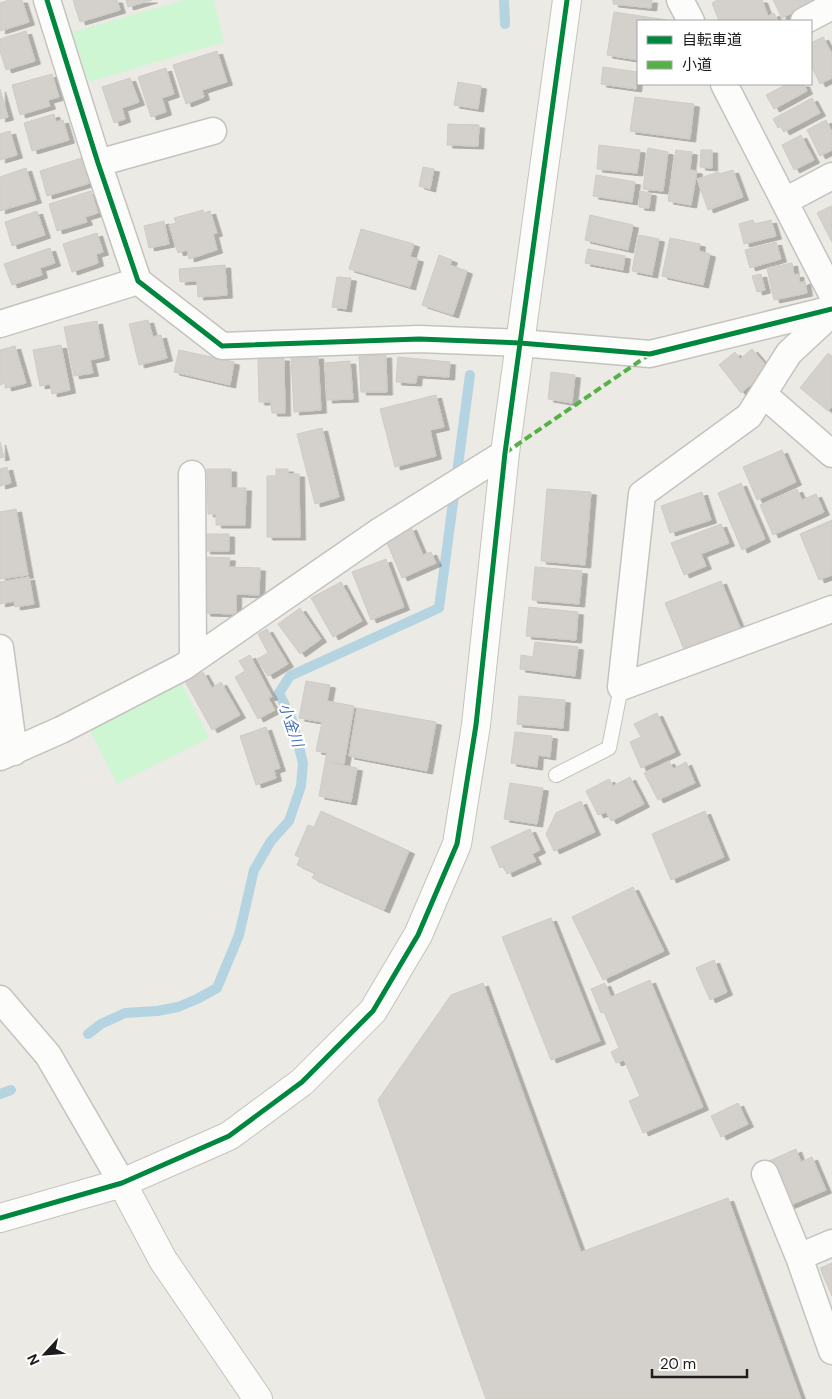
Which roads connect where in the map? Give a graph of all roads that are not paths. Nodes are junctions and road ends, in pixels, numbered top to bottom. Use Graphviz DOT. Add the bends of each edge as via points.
graph roads {
  1 [pos="46,0"];
  2 [pos="567,0"];
  3 [pos="680,0"];
  4 [pos="832,6"];
  5 [pos="690,20"];
  6 [pos="806,20"];
  7 [pos="725,85"];
  8 [pos="212,131"];
  9 [pos="98,163"];
  10 [pos="832,176"];
  11 [pos="786,201"];
  12 [pos="138,281"];
  13 [pos="832,294"];
  14 [pos="832,309"];
  15 [pos="832,313"];
  16 [pos="1,320"];
  17 [pos="520,343"];
  18 [pos="763,394"];
  19 [pos="505,453"];
  20 [pos="832,454"];
  21 [pos="192,474"];
  22 [pos="832,609"];
  23 [pos="0,648"];
  24 [pos="193,660"];
  25 [pos="621,687"];
  26 [pos="7,754"];
  27 [pos="556,774"];
  28 [pos="0,999"];
  29 [pos="765,1174"];
  30 [pos="122,1183"];
  31 [pos="0,1218"];
  32 [pos="832,1243"];
  33 [pos="799,1257"];
  34 [pos="832,1351"];
  35 [pos="258,1399"];
  1 -- 9 [label="street"];
  2 -- 17 [label="street"];
  3 -- 5 [label="street"];
  4 -- 6 [label="street"];
  7 -- 11 [label="street"];
  8 -- 9 [label="street"];
  9 -- 12 [label="street"];
  10 -- 11 [label="street"];
  11 -- 13 [label="street"];
  12 -- 16 [label="street"];
  12 -- 17 [label="street" via="222,346 419,339"];
  14 -- 17 [label="street" via="650,354"];
  15 -- 18 [label="street" via="789,353"];
  17 -- 19 [label="street"];
  18 -- 20 [label="street"];
  18 -- 25 [label="street" via="749,416 642,494"];
  19 -- 24 [label="street" via="380,531"];
  19 -- 30 [label="street" via="476,725 457,844 418,935 373,1010 302,1082 229,1136"];
  21 -- 24 [label="street"];
  22 -- 25 [label="street"];
  23 -- 26 [label="street"];
  24 -- 26 [label="street" via="61,730"];
  25 -- 27 [label="lane" via="609,748"];
  28 -- 30 [label="street" via="48,1054"];
  29 -- 33 [label="street"];
  30 -- 31 [label="street"];
  30 -- 35 [label="street" via="163,1260"];
  32 -- 33 [label="street"];
  33 -- 34 [label="street"];
}
